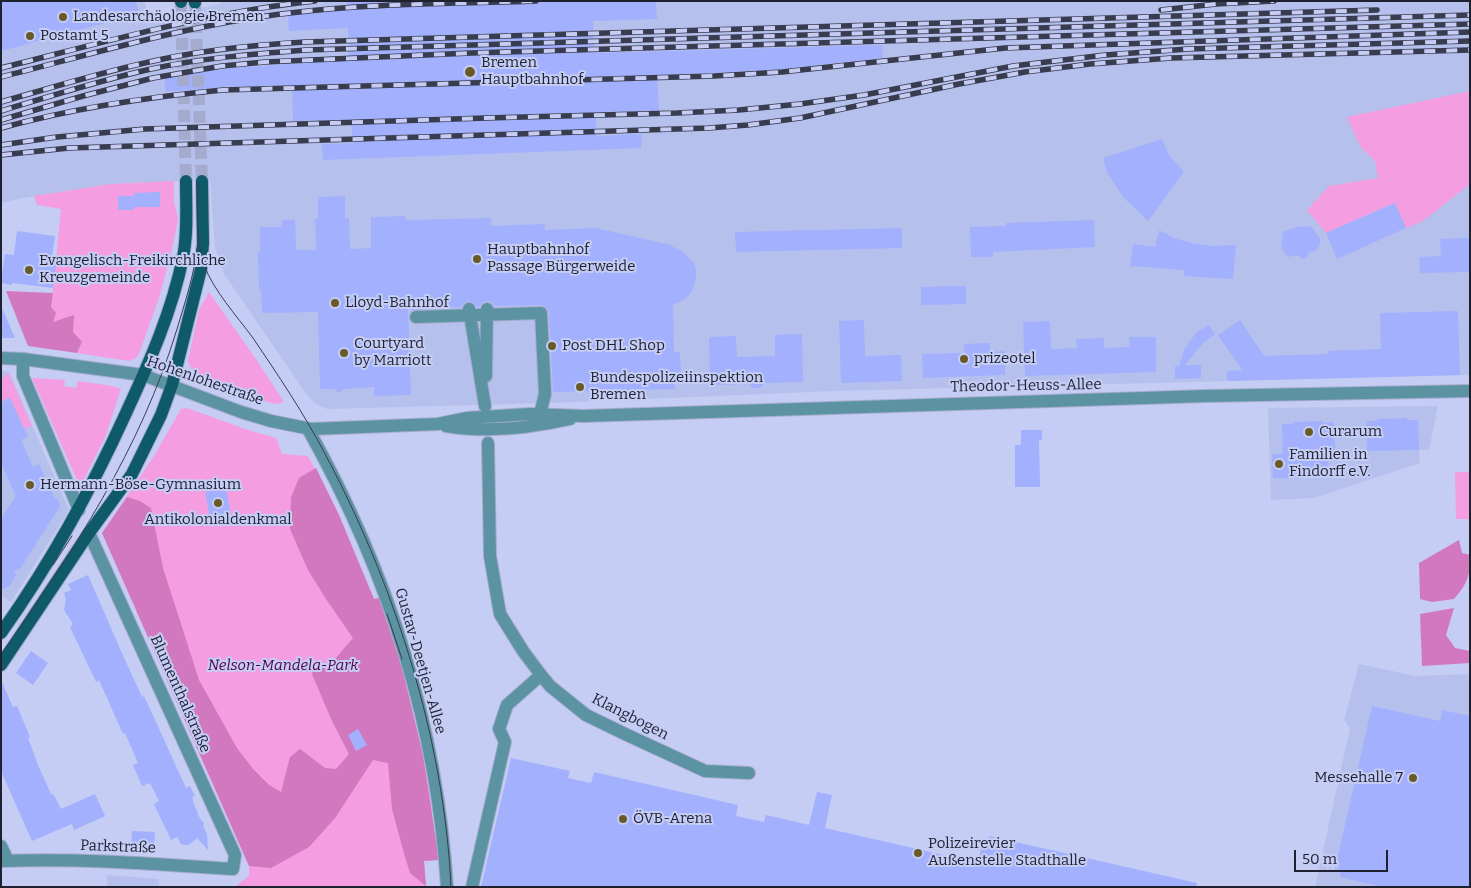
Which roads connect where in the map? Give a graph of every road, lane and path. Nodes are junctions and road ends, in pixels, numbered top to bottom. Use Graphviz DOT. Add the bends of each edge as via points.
graph roads {
  1 [pos="186,181"];
  2 [pos="202,181"];
  3 [pos="469,312"];
  4 [pos="487,312"];
  5 [pos="416,317"];
  6 [pos="1,358"];
  7 [pos="22,359"];
  8 [pos="143,376"];
  9 [pos="172,385"];
  10 [pos="1470,391"];
  11 [pos="540,414"];
  12 [pos="583,416"];
  13 [pos="438,424"];
  14 [pos="308,429"];
  15 [pos="488,443"];
  16 [pos="79,510"];
  17 [pos="89,532"];
  18 [pos="1,633"];
  19 [pos="1,665"];
  20 [pos="541,675"];
  21 [pos="749,774"];
  22 [pos="1,846"];
  23 [pos="5,861"];
  24 [pos="233,869"];
  25 [pos="447,887"];
  26 [pos="472,887"];
  1 -- 8 [label="main road" via="183,256 155,349"];
  2 -- 9 [label="main road" via="202,269"];
  3 -- 4 [label="street"];
  3 -- 4 [label="street" via="485,406"];
  3 -- 5 [label="street"];
  4 -- 11 [label="street" via="542,313 545,394"];
  6 -- 7 [label="street, Hohenlohestraße"];
  7 -- 8 [label="street, Hohenlohestraße"];
  7 -- 16 [label="street" via="23,376"];
  8 -- 9 [label="street, Hohenlohestraße"];
  8 -- 16 [label="main road"];
  9 -- 14 [label="street, Hohenlohestraße" via="242,412"];
  9 -- 17 [label="main road" via="151,438 132,474"];
  10 -- 12 [label="street, Theodor-Heuss-Allee"];
  11 -- 12 [label="street, Theodor-Heuss-Allee"];
  11 -- 13 [label="street, Theodor-Heuss-Allee" via="467,418"];
  12 -- 13 [label="street, Theodor-Heuss-Allee" via="531,426 468,430"];
  13 -- 14 [label="street, Theodor-Heuss-Allee"];
  14 -- 25 [label="street, Gustav-Deetjen-Allee" via="348,507 378,575 398,632 429,747"];
  15 -- 20 [label="street, Klangbogen" via="490,556 500,614"];
  16 -- 18 [label="main road"];
  17 -- 19 [label="main road"];
  17 -- 24 [label="street, Blumenthalstraße" via="235,855"];
  20 -- 21 [label="street, Klangbogen" via="586,715 625,734 705,770"];
  20 -- 26 [label="street" via="506,705 500,729 505,742"];
  22 -- 23 [label="street"];
  23 -- 24 [label="street, Parkstraße" via="129,862"];
}
